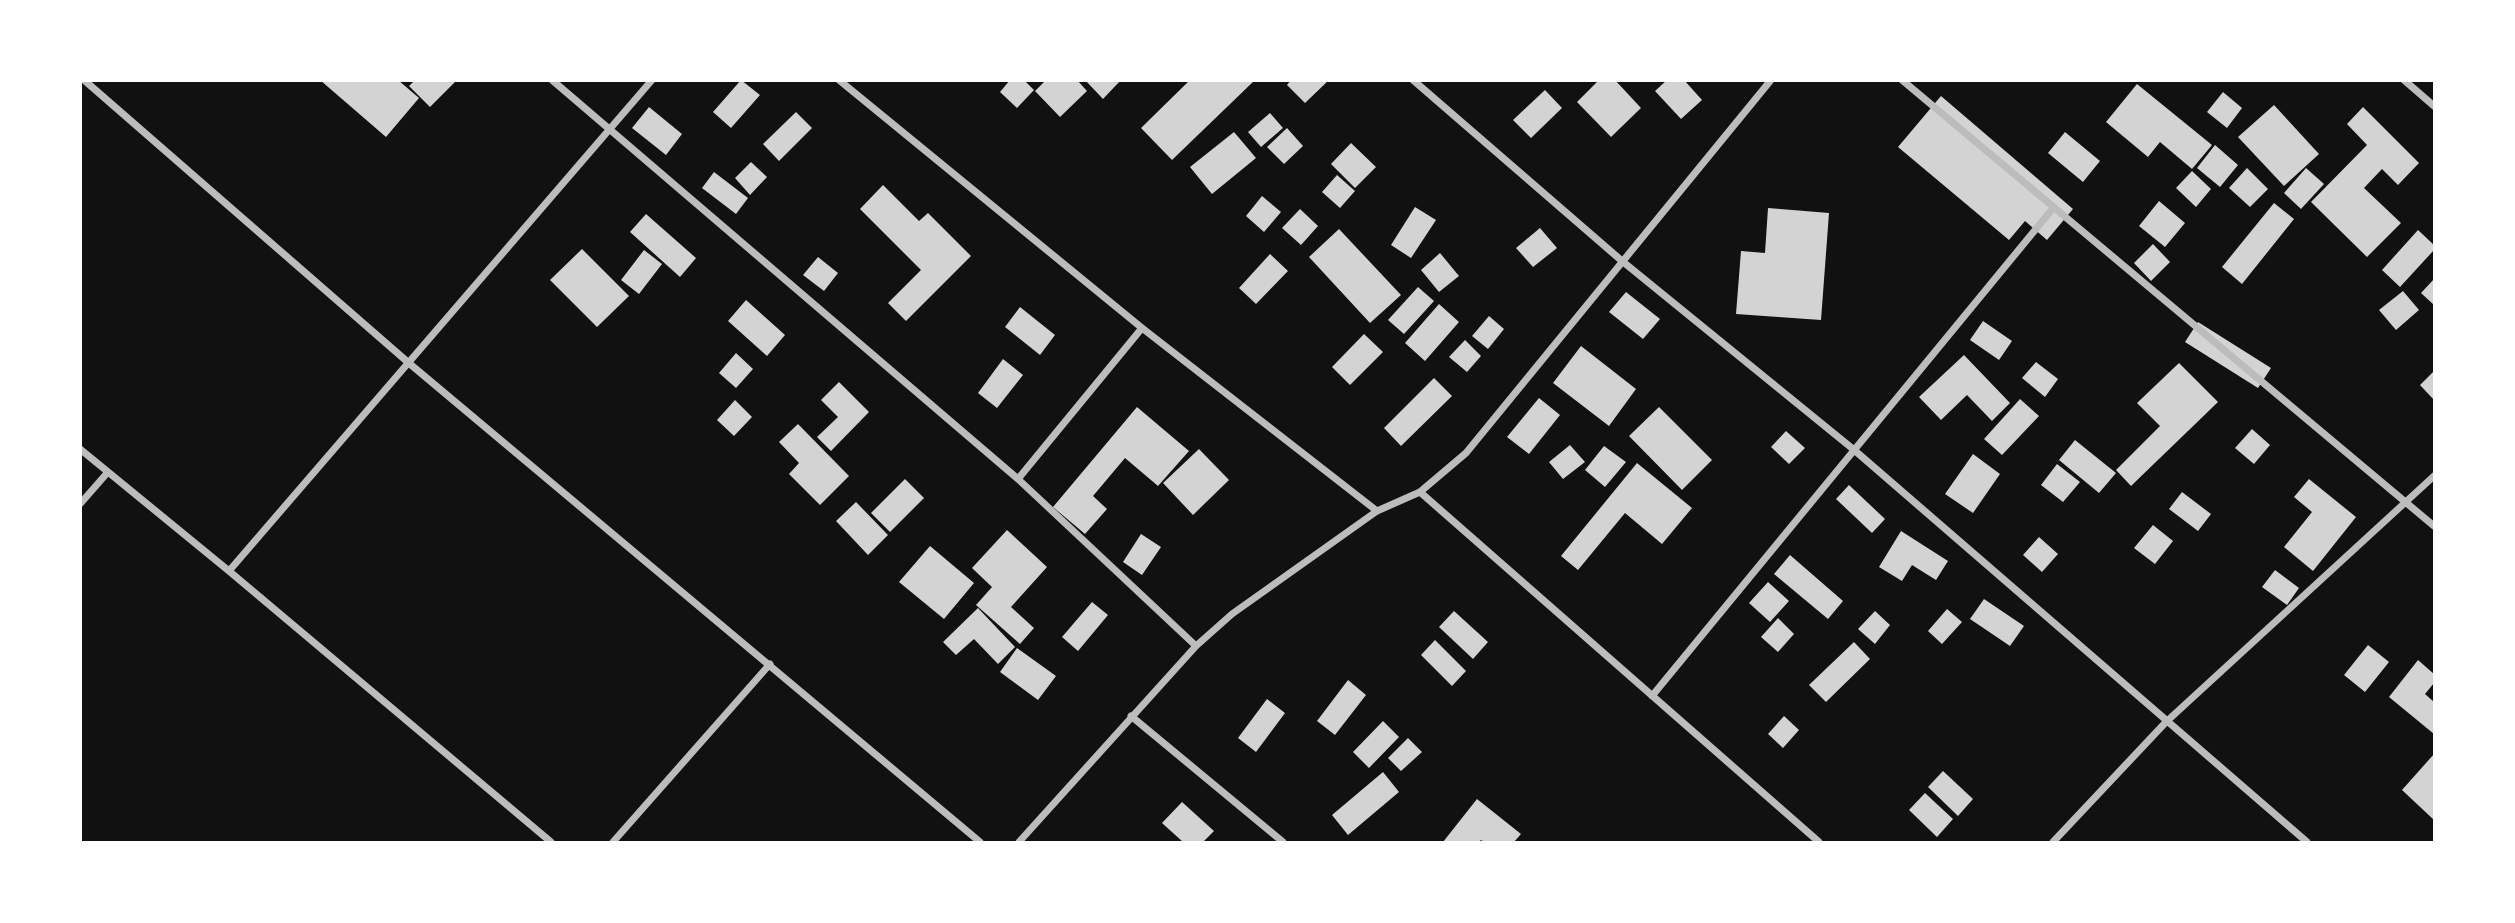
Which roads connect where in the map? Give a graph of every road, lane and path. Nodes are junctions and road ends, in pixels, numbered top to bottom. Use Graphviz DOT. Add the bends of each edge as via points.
graph roads {
  1 [pos="84,80"];
  2 [pos="552,80"];
  3 [pos="652,80"];
  4 [pos="839,80"];
  5 [pos="1413,80"];
  6 [pos="1771,80"];
  7 [pos="1902,80"];
  8 [pos="2404,80"];
  9 [pos="2434,106"];
  10 [pos="611,130"];
  11 [pos="2054,207"];
  12 [pos="1622,261"];
  13 [pos="1142,328"];
  14 [pos="410,364"];
  15 [pos="80,449"];
  16 [pos="1853,449"];
  17 [pos="107,472"];
  18 [pos="2434,476"];
  19 [pos="1018,479"];
  20 [pos="1420,492"];
  21 [pos="2408,503"];
  22 [pos="80,504"];
  23 [pos="1377,511"];
  24 [pos="2434,526"];
  25 [pos="229,571"];
  26 [pos="1196,646"];
  27 [pos="770,664"];
  28 [pos="1652,696"];
  29 [pos="1131,716"];
  30 [pos="2165,722"];
  31 [pos="551,842"];
  32 [pos="613,842"];
  33 [pos="980,842"];
  34 [pos="1018,842"];
  35 [pos="1283,842"];
  36 [pos="1819,842"];
  37 [pos="2053,842"];
  38 [pos="2307,842"];
  1 -- 14 [label="street"];
  2 -- 10 [label="street"];
  3 -- 10 [label="street"];
  4 -- 13 [label="street"];
  5 -- 12 [label="street"];
  6 -- 12 [label="street"];
  7 -- 11 [label="street"];
  8 -- 9 [label="street"];
  10 -- 14 [label="street"];
  10 -- 19 [label="street"];
  11 -- 16 [label="street"];
  11 -- 21 [label="street"];
  12 -- 16 [label="street"];
  12 -- 20 [label="street" via="1466,453"];
  13 -- 19 [label="street"];
  13 -- 23 [label="street"];
  14 -- 25 [label="street"];
  14 -- 27 [label="street"];
  15 -- 17 [label="street"];
  16 -- 28 [label="street"];
  16 -- 30 [label="street"];
  17 -- 22 [label="street"];
  17 -- 25 [label="street"];
  18 -- 21 [label="street"];
  19 -- 26 [label="street"];
  20 -- 23 [label="street"];
  20 -- 28 [label="street"];
  21 -- 24 [label="street"];
  21 -- 30 [label="street"];
  23 -- 26 [label="street" via="1232,614"];
  25 -- 31 [label="street"];
  26 -- 29 [label="street"];
  27 -- 32 [label="street"];
  27 -- 33 [label="street"];
  28 -- 36 [label="street"];
  29 -- 34 [label="street"];
  29 -- 35 [label="street"];
  30 -- 37 [label="street"];
  30 -- 38 [label="street"];
}
